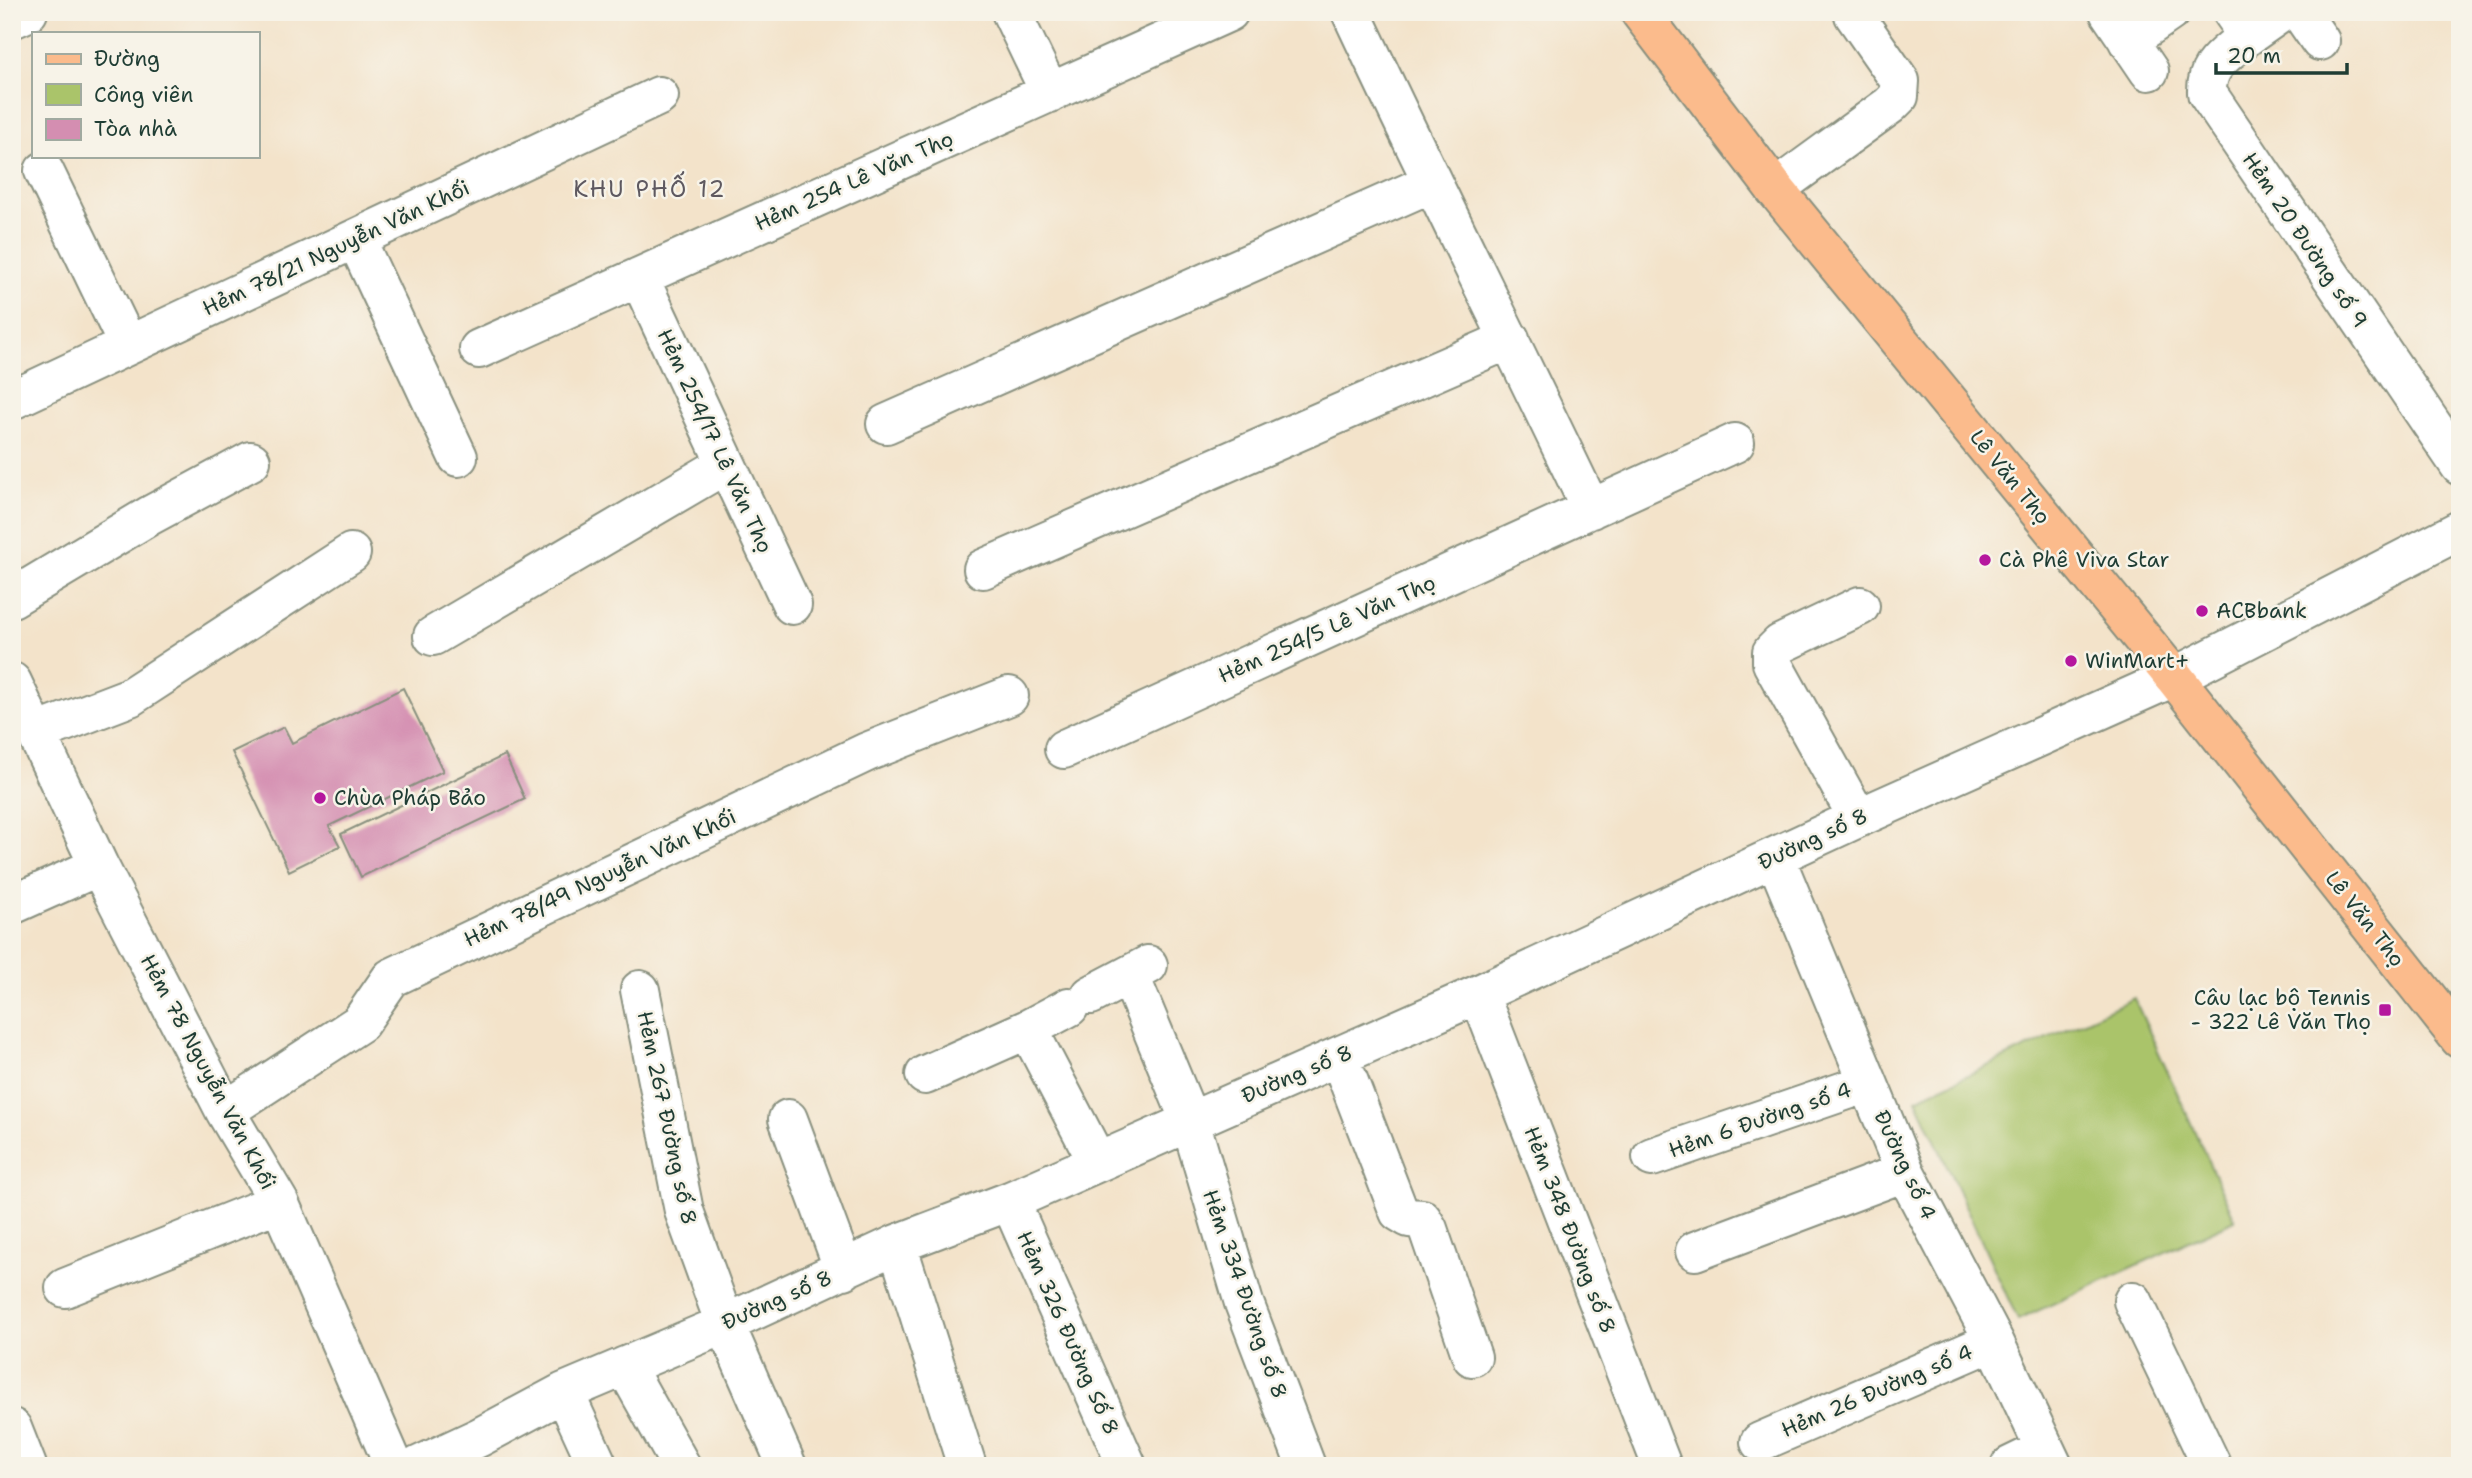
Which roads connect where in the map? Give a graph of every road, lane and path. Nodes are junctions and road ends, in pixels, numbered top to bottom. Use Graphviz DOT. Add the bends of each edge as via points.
graph roads {
  1 [pos="27,12"];
  2 [pos="1012,12"];
  3 [pos="1351,12"];
  4 [pos="1640,12"];
  5 [pos="2170,12"];
  6 [pos="2282,12"];
  7 [pos="1214,15"];
  8 [pos="1854,15"];
  9 [pos="12,19"];
  10 [pos="2237,26"];
  11 [pos="2129,41"];
  12 [pos="1050,93"];
  13 [pos="659,96"];
  14 [pos="44,171"];
  15 [pos="1431,183"];
  16 [pos="1774,189"];
  17 [pos="356,239"];
  18 [pos="639,277"];
  19 [pos="1510,339"];
  20 [pos="128,345"];
  21 [pos="480,349"];
  22 [pos="12,400"];
  23 [pos="886,424"];
  24 [pos="1735,443"];
  25 [pos="458,457"];
  26 [pos="251,461"];
  27 [pos="726,464"];
  28 [pos="2460,466"];
  29 [pos="1591,509"];
  30 [pos="2460,530"];
  31 [pos="351,553"];
  32 [pos="983,569"];
  33 [pos="12,598"];
  34 [pos="792,605"];
  35 [pos="1860,606"];
  36 [pos="433,636"];
  37 [pos="2175,677"];
  38 [pos="12,682"];
  39 [pos="1009,696"];
  40 [pos="36,733"];
  41 [pos="1064,749"];
  42 [pos="1858,818"];
  43 [pos="1775,857"];
  44 [pos="99,866"];
  45 [pos="12,905"];
  46 [pos="640,990"];
  47 [pos="1479,994"];
  48 [pos="1028,1029"];
  49 [pos="2460,1039"];
  50 [pos="1339,1056"];
  51 [pos="925,1075"];
  52 [pos="1868,1083"];
  53 [pos="225,1111"];
  54 [pos="788,1119"];
  55 [pos="1189,1121"];
  56 [pos="1652,1157"];
  57 [pos="1097,1161"];
  58 [pos="1905,1172"];
  59 [pos="1010,1201"];
  60 [pos="279,1202"];
  61 [pos="897,1244"];
  62 [pos="1695,1251"];
  63 [pos="844,1270"];
  64 [pos="65,1288"];
  65 [pos="2133,1301"];
  66 [pos="725,1324"];
  67 [pos="1994,1341"];
  68 [pos="1472,1357"];
  69 [pos="625,1366"];
  70 [pos="564,1392"];
  71 [pos="12,1428"];
  72 [pos="1760,1442"];
  73 [pos="487,1451"];
  74 [pos="2049,1457"];
  75 [pos="27,1466"];
  76 [pos="394,1466"];
  77 [pos="418,1466"];
  78 [pos="598,1466"];
  79 [pos="681,1466"];
  80 [pos="787,1466"];
  81 [pos="967,1466"];
  82 [pos="1127,1466"];
  83 [pos="1306,1466"];
  84 [pos="1662,1466"];
  85 [pos="2010,1466"];
  86 [pos="2212,1466"];
  1 -- 9 [label="street"];
  2 -- 12 [label="street"];
  3 -- 15 [label="street"];
  4 -- 16 [label="main road, Lê Văn Thọ"];
  5 -- 11 [label="street"];
  6 -- 10 [label="street, Hẻm 20 Đường số 9"];
  7 -- 12 [label="street, Hẻm 254 Lê Văn Thọ"];
  8 -- 16 [label="street" via="1900,81 1899,96"];
  10 -- 28 [label="street, Hẻm 20 Đường số 9" via="2206,80 2207,93"];
  12 -- 18 [label="street, Hẻm 254 Lê Văn Thọ"];
  13 -- 17 [label="street, Hẻm 78/21 Nguyễn Văn Khối"];
  14 -- 20 [label="street"];
  15 -- 19 [label="street"];
  15 -- 23 [label="street"];
  16 -- 37 [label="main road, Lê Văn Thọ"];
  17 -- 20 [label="street, Hẻm 78/21 Nguyễn Văn Khối"];
  17 -- 25 [label="street"];
  18 -- 21 [label="street, Hẻm 254 Lê Văn Thọ"];
  18 -- 27 [label="street, Hẻm 254/17 Lê Văn Thọ"];
  19 -- 29 [label="street"];
  19 -- 32 [label="street"];
  20 -- 22 [label="street, Hẻm 78/21 Nguyễn Văn Khối"];
  24 -- 29 [label="street, Hẻm 254/5 Lê Văn Thọ"];
  26 -- 33 [label="street"];
  27 -- 34 [label="street, Hẻm 254/17 Lê Văn Thọ"];
  27 -- 36 [label="street"];
  29 -- 41 [label="street, Hẻm 254/5 Lê Văn Thọ"];
  30 -- 37 [label="street, Đường số 8"];
  31 -- 40 [label="street" via="130,697"];
  35 -- 42 [label="street" via="1772,652 1772,663"];
  37 -- 42 [label="street, Đường số 8"];
  37 -- 49 [label="main road, Lê Văn Thọ"];
  38 -- 40 [label="street, Hẻm 78 Nguyễn Văn Khối"];
  39 -- 53 [label="street, Hẻm 78/49 Nguyễn Văn Khối" via="867,752 391,978 360,1023"];
  40 -- 44 [label="street, Hẻm 78 Nguyễn Văn Khối"];
  42 -- 43 [label="street, Đường số 8"];
  43 -- 47 [label="street, Đường số 8"];
  43 -- 52 [label="street, Đường số 4"];
  44 -- 45 [label="street"];
  44 -- 53 [label="street, Hẻm 78 Nguyễn Văn Khối"];
  46 -- 66 [label="street, Hẻm 267 Đường số 8" via="684,1211"];
  47 -- 50 [label="street, Đường số 8"];
  47 -- 84 [label="street, Hẻm 348 Đường số 8"];
  48 -- 51 [label="street"];
  48 -- 55 [label="street, Hẻm 334 Đường số 8" via="1139,971"];
  48 -- 57 [label="street"];
  50 -- 55 [label="street, Đường số 8"];
  50 -- 68 [label="street" via="1399,1212 1422,1219 1428,1228"];
  52 -- 56 [label="street, Hẻm 6 Đường số 4"];
  52 -- 58 [label="street, Đường số 4"];
  53 -- 60 [label="street, Hẻm 78 Nguyễn Văn Khối"];
  54 -- 63 [label="street"];
  55 -- 57 [label="street, Đường số 8"];
  55 -- 83 [label="street, Hẻm 334 Đường số 8" via="1244,1303"];
  57 -- 59 [label="street, Đường số 8"];
  58 -- 62 [label="street"];
  58 -- 67 [label="street, Đường số 4"];
  59 -- 61 [label="street, Đường số 8"];
  59 -- 82 [label="street, Hẻm 326 Đường Số 8"];
  60 -- 64 [label="street"];
  60 -- 76 [label="street, Hẻm 78 Nguyễn Văn Khối"];
  61 -- 63 [label="street, Đường số 8"];
  61 -- 81 [label="street"];
  63 -- 66 [label="street, Đường số 8"];
  65 -- 86 [label="street"];
  66 -- 69 [label="street, Đường số 8"];
  66 -- 80 [label="street, Hẻm 267 Đường số 8"];
  67 -- 72 [label="street, Hẻm 26 Đường số 4"];
  67 -- 74 [label="street, Đường số 4"];
  69 -- 70 [label="street, Đường số 8"];
  69 -- 79 [label="street"];
  70 -- 73 [label="street, Đường số 8"];
  70 -- 78 [label="street"];
  71 -- 75 [label="street"];
  73 -- 77 [label="street, Đường số 8"];
  74 -- 85 [label="street"];
}
